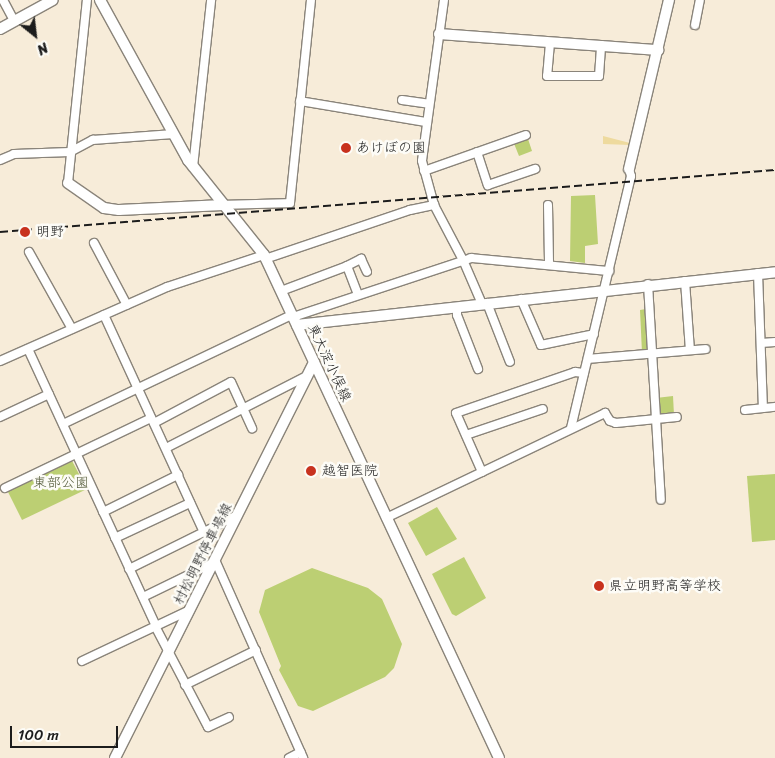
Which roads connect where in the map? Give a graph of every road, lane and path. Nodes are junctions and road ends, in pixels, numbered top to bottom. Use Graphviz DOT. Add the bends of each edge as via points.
graph roads {
  1 [pos="3,0"];
  2 [pos="53,0"];
  3 [pos="86,0"];
  4 [pos="100,0"];
  5 [pos="211,0"];
  6 [pos="311,0"];
  7 [pos="444,0"];
  8 [pos="669,0"];
  9 [pos="700,0"];
  10 [pos="14,21"];
  11 [pos="695,25"];
  12 [pos="0,29"];
  13 [pos="439,34"];
  14 [pos="550,43"];
  15 [pos="601,45"];
  16 [pos="658,50"];
  17 [pos="402,100"];
  18 [pos="300,101"];
  19 [pos="429,104"];
  20 [pos="426,122"];
  21 [pos="173,134"];
  22 [pos="526,135"];
  23 [pos="70,152"];
  24 [pos="477,152"];
  25 [pos="0,160"];
  26 [pos="193,167"];
  27 [pos="535,169"];
  28 [pos="629,169"];
  29 [pos="424,171"];
  30 [pos="68,183"];
  31 [pos="223,205"];
  32 [pos="434,205"];
  33 [pos="548,206"];
  34 [pos="94,243"];
  35 [pos="29,252"];
  36 [pos="264,257"];
  37 [pos="464,260"];
  38 [pos="549,265"];
  39 [pos="347,266"];
  40 [pos="610,271"];
  41 [pos="367,272"];
  42 [pos="775,272"];
  43 [pos="758,273"];
  44 [pos="685,281"];
  45 [pos="648,284"];
  46 [pos="604,290"];
  47 [pos="281,291"];
  48 [pos="358,294"];
  49 [pos="522,299"];
  50 [pos="484,304"];
  51 [pos="127,305"];
  52 [pos="457,307"];
  53 [pos="104,315"];
  54 [pos="294,319"];
  55 [pos="72,329"];
  56 [pos="594,334"];
  57 [pos="775,342"];
  58 [pos="761,344"];
  59 [pos="28,349"];
  60 [pos="706,349"];
  61 [pos="690,350"];
  62 [pos="652,354"];
  63 [pos="588,359"];
  64 [pos="0,361"];
  65 [pos="314,362"];
  66 [pos="510,362"];
  67 [pos="478,369"];
  68 [pos="584,373"];
  69 [pos="307,376"];
  70 [pos="138,389"];
  71 [pos="49,394"];
  72 [pos="775,407"];
  73 [pos="243,408"];
  74 [pos="763,408"];
  75 [pos="543,409"];
  76 [pos="744,410"];
  77 [pos="0,417"];
  78 [pos="677,417"];
  79 [pos="655,419"];
  80 [pos="153,420"];
  81 [pos="63,424"];
  82 [pos="252,428"];
  83 [pos="571,428"];
  84 [pos="466,435"];
  85 [pos="166,448"];
  86 [pos="76,454"];
  87 [pos="482,472"];
  88 [pos="178,475"];
  89 [pos="5,488"];
  90 [pos="661,500"];
  91 [pos="190,503"];
  92 [pos="103,512"];
  93 [pos="238,515"];
  94 [pos="386,518"];
  95 [pos="204,532"];
  96 [pos="115,538"];
  97 [pos="214,562"];
  98 [pos="130,569"];
  99 [pos="143,597"];
  100 [pos="190,610"];
  101 [pos="156,626"];
  102 [pos="256,650"];
  103 [pos="168,652"];
  104 [pos="82,661"];
  105 [pos="185,685"];
  106 [pos="229,718"];
  107 [pos="302,755"];
  108 [pos="115,758"];
  109 [pos="289,758"];
  110 [pos="499,758"];
  1 -- 10 [label="street"];
  2 -- 10 [label="main road"];
  3 -- 23 [label="street"];
  4 -- 21 [label="main road, 東大淀小俣線"];
  5 -- 26 [label="street"];
  6 -- 18 [label="street"];
  7 -- 13 [label="street"];
  8 -- 16 [label="main road"];
  9 -- 11 [label="street"];
  10 -- 12 [label="main road"];
  13 -- 14 [label="main road"];
  13 -- 19 [label="street"];
  14 -- 15 [label="main road"];
  14 -- 15 [label="street" via="547,76 599,76"];
  15 -- 16 [label="main road"];
  16 -- 28 [label="main road"];
  17 -- 19 [label="street"];
  18 -- 20 [label="street"];
  18 -- 31 [label="street" via="290,203"];
  19 -- 20 [label="street"];
  20 -- 29 [label="street"];
  21 -- 23 [label="street" via="93,140"];
  21 -- 26 [label="main road, 東大淀小俣線"];
  22 -- 24 [label="street"];
  23 -- 25 [label="street" via="14,154"];
  23 -- 30 [label="street"];
  24 -- 27 [label="street" via="488,185"];
  24 -- 29 [label="street"];
  26 -- 31 [label="main road, 東大淀小俣線"];
  28 -- 40 [label="street" via="631,176"];
  29 -- 32 [label="street"];
  30 -- 31 [label="main road" via="104,208"];
  31 -- 36 [label="main road, 東大淀小俣線"];
  32 -- 36 [label="street"];
  32 -- 37 [label="street"];
  33 -- 38 [label="street"];
  34 -- 51 [label="street"];
  35 -- 55 [label="street"];
  36 -- 47 [label="main road, 東大淀小俣線"];
  36 -- 51 [label="street" via="167,287"];
  37 -- 38 [label="street"];
  37 -- 48 [label="street"];
  37 -- 50 [label="street"];
  38 -- 40 [label="street"];
  39 -- 41 [label="street" via="361,259"];
  39 -- 47 [label="street"];
  39 -- 48 [label="street"];
  40 -- 46 [label="street"];
  42 -- 43 [label="main road"];
  43 -- 44 [label="main road"];
  43 -- 58 [label="street"];
  44 -- 45 [label="main road"];
  44 -- 61 [label="street"];
  45 -- 46 [label="main road"];
  45 -- 62 [label="street"];
  46 -- 49 [label="main road"];
  46 -- 56 [label="street"];
  47 -- 54 [label="main road, 東大淀小俣線"];
  48 -- 54 [label="street"];
  49 -- 50 [label="main road"];
  49 -- 56 [label="street" via="541,345"];
  50 -- 52 [label="main road"];
  50 -- 66 [label="street"];
  51 -- 53 [label="street"];
  52 -- 54 [label="main road"];
  52 -- 67 [label="street" via="456,315"];
  53 -- 55 [label="street"];
  53 -- 70 [label="street"];
  54 -- 65 [label="main road, 東大淀小俣線"];
  54 -- 70 [label="street"];
  55 -- 59 [label="street"];
  56 -- 63 [label="street"];
  57 -- 58 [label="street"];
  58 -- 74 [label="street"];
  59 -- 64 [label="street"];
  59 -- 71 [label="street"];
  60 -- 61 [label="street"];
  61 -- 62 [label="street"];
  62 -- 63 [label="street"];
  62 -- 79 [label="street"];
  63 -- 68 [label="street"];
  65 -- 69 [label="main road, 村松明野停車場線"];
  65 -- 94 [label="main road, 東大淀小俣線"];
  68 -- 83 [label="street"];
  68 -- 84 [label="street" via="575,372 456,412"];
  69 -- 73 [label="street"];
  69 -- 93 [label="main road, 村松明野停車場線"];
  70 -- 80 [label="street"];
  70 -- 81 [label="street"];
  71 -- 77 [label="street"];
  71 -- 81 [label="street"];
  72 -- 74 [label="street"];
  73 -- 80 [label="street" via="231,382"];
  73 -- 82 [label="street"];
  73 -- 85 [label="street"];
  74 -- 76 [label="street"];
  75 -- 84 [label="street"];
  78 -- 79 [label="street"];
  79 -- 83 [label="street" via="616,423 604,413"];
  79 -- 90 [label="street"];
  80 -- 85 [label="street"];
  80 -- 86 [label="street"];
  81 -- 86 [label="street"];
  83 -- 87 [label="street"];
  84 -- 87 [label="street"];
  85 -- 88 [label="street"];
  86 -- 89 [label="street"];
  86 -- 92 [label="street"];
  87 -- 94 [label="street"];
  88 -- 91 [label="street"];
  88 -- 92 [label="street"];
  91 -- 95 [label="street"];
  91 -- 96 [label="street"];
  92 -- 96 [label="street"];
  93 -- 95 [label="street"];
  93 -- 97 [label="main road, 村松明野停車場線"];
  94 -- 110 [label="main road, 東大淀小俣線"];
  95 -- 98 [label="street"];
  96 -- 98 [label="street"];
  97 -- 99 [label="street"];
  97 -- 100 [label="main road, 村松明野停車場線"];
  97 -- 102 [label="street"];
  98 -- 99 [label="street"];
  99 -- 101 [label="street"];
  100 -- 101 [label="street"];
  100 -- 103 [label="main road, 村松明野停車場線"];
  101 -- 103 [label="street"];
  101 -- 104 [label="street"];
  102 -- 105 [label="street"];
  102 -- 107 [label="street"];
  103 -- 105 [label="street"];
  103 -- 108 [label="main road, 村松明野停車場線"];
  105 -- 106 [label="street" via="208,727"];
  107 -- 109 [label="street"];
}
